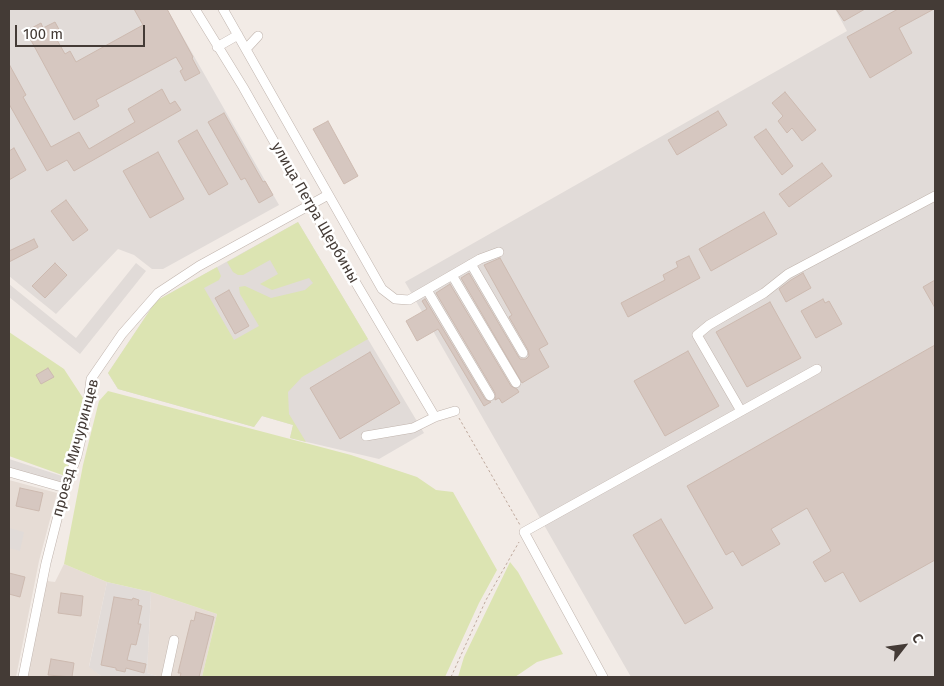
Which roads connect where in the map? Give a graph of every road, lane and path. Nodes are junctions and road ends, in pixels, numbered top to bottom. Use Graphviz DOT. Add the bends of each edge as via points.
graph roads {
  1 [pos="194,9"];
  2 [pos="223,9"];
  3 [pos="238,35"];
  4 [pos="258,36"];
  5 [pos="217,47"];
  6 [pos="246,49"];
  7 [pos="328,195"];
  8 [pos="935,196"];
  9 [pos="310,205"];
  10 [pos="499,252"];
  11 [pos="471,264"];
  12 [pos="452,275"];
  13 [pos="427,290"];
  14 [pos="523,353"];
  15 [pos="817,369"];
  16 [pos="516,383"];
  17 [pos="490,396"];
  18 [pos="455,411"];
  19 [pos="741,412"];
  20 [pos="435,417"];
  21 [pos="366,436"];
  22 [pos="9,472"];
  23 [pos="65,488"];
  24 [pos="524,532"];
  25 [pos="174,640"];
  26 [pos="23,677"];
  27 [pos="166,677"];
  28 [pos="451,677"];
  29 [pos="603,677"];
  1 -- 5 [label="street, улица Петра Щербины"];
  2 -- 3 [label="street"];
  3 -- 5 [label="street"];
  3 -- 6 [label="street"];
  4 -- 6 [label="street"];
  5 -- 9 [label="street, улица Петра Щербины"];
  6 -- 7 [label="street"];
  7 -- 9 [label="street, проезд Мичуринцев"];
  7 -- 13 [label="street" via="382,289 395,299 409,300"];
  8 -- 19 [label="street" via="788,274 764,294 697,335"];
  9 -- 20 [label="street, улица Петра Щербины"];
  9 -- 23 [label="street, проезд Мичуринцев" via="199,266 158,292 138,314 91,379 77,456"];
  10 -- 11 [label="street"];
  11 -- 12 [label="street"];
  11 -- 14 [label="street"];
  12 -- 13 [label="street"];
  12 -- 16 [label="street"];
  13 -- 17 [label="street"];
  15 -- 19 [label="street"];
  18 -- 20 [label="street"];
  18 -- 24 [label="path"];
  19 -- 24 [label="street"];
  20 -- 21 [label="street" via="413,428"];
  22 -- 23 [label="street"];
  23 -- 26 [label="street, проезд Мичуринцев"];
  24 -- 28 [label="path" via="486,600"];
  24 -- 29 [label="street"];
  25 -- 27 [label="street"];
}
